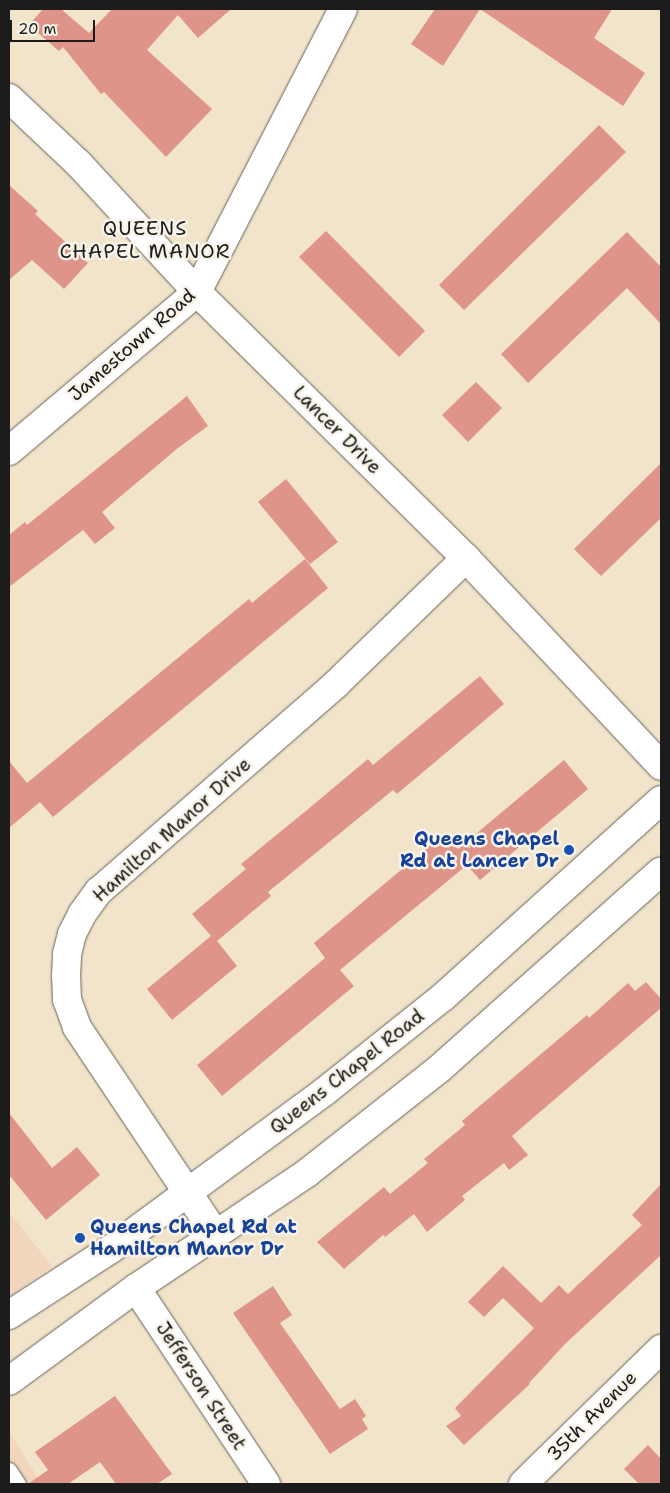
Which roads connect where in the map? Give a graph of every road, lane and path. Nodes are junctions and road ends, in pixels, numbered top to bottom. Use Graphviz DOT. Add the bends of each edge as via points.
graph roads {
  1 [pos="331,15"];
  2 [pos="9,98"];
  3 [pos="197,292"];
  4 [pos="9,452"];
  5 [pos="466,558"];
  6 [pos="661,766"];
  7 [pos="661,800"];
  8 [pos="661,871"];
  9 [pos="187,1194"];
  10 [pos="216,1235"];
  11 [pos="136,1288"];
  12 [pos="9,1315"];
  13 [pos="661,1348"];
  14 [pos="9,1380"];
  15 [pos="9,1470"];
  16 [pos="18,1484"];
  17 [pos="266,1484"];
  18 [pos="523,1484"];
  1 -- 3 [label="street, Jamestown Road"];
  2 -- 3 [label="street, Lancer Drive" via="79,164"];
  3 -- 4 [label="street, Jamestown Road"];
  3 -- 5 [label="street, Lancer Drive"];
  5 -- 6 [label="street, Lancer Drive"];
  5 -- 9 [label="street, Hamilton Manor Drive" via="336,684 100,891 82,914 72,934 67,954 67,1000 78,1027"];
  7 -- 9 [label="street, Queens Chapel Road" via="443,998"];
  8 -- 10 [label="street" via="439,1069 307,1173"];
  9 -- 10 [label="street, Hamilton Manor Drive"];
  9 -- 12 [label="street, Queens Chapel Road" via="111,1249"];
  10 -- 11 [label="street"];
  11 -- 14 [label="street"];
  11 -- 17 [label="street, Jefferson Street"];
  13 -- 18 [label="street, 35th Avenue"];
  15 -- 16 [label="lane"];
}
